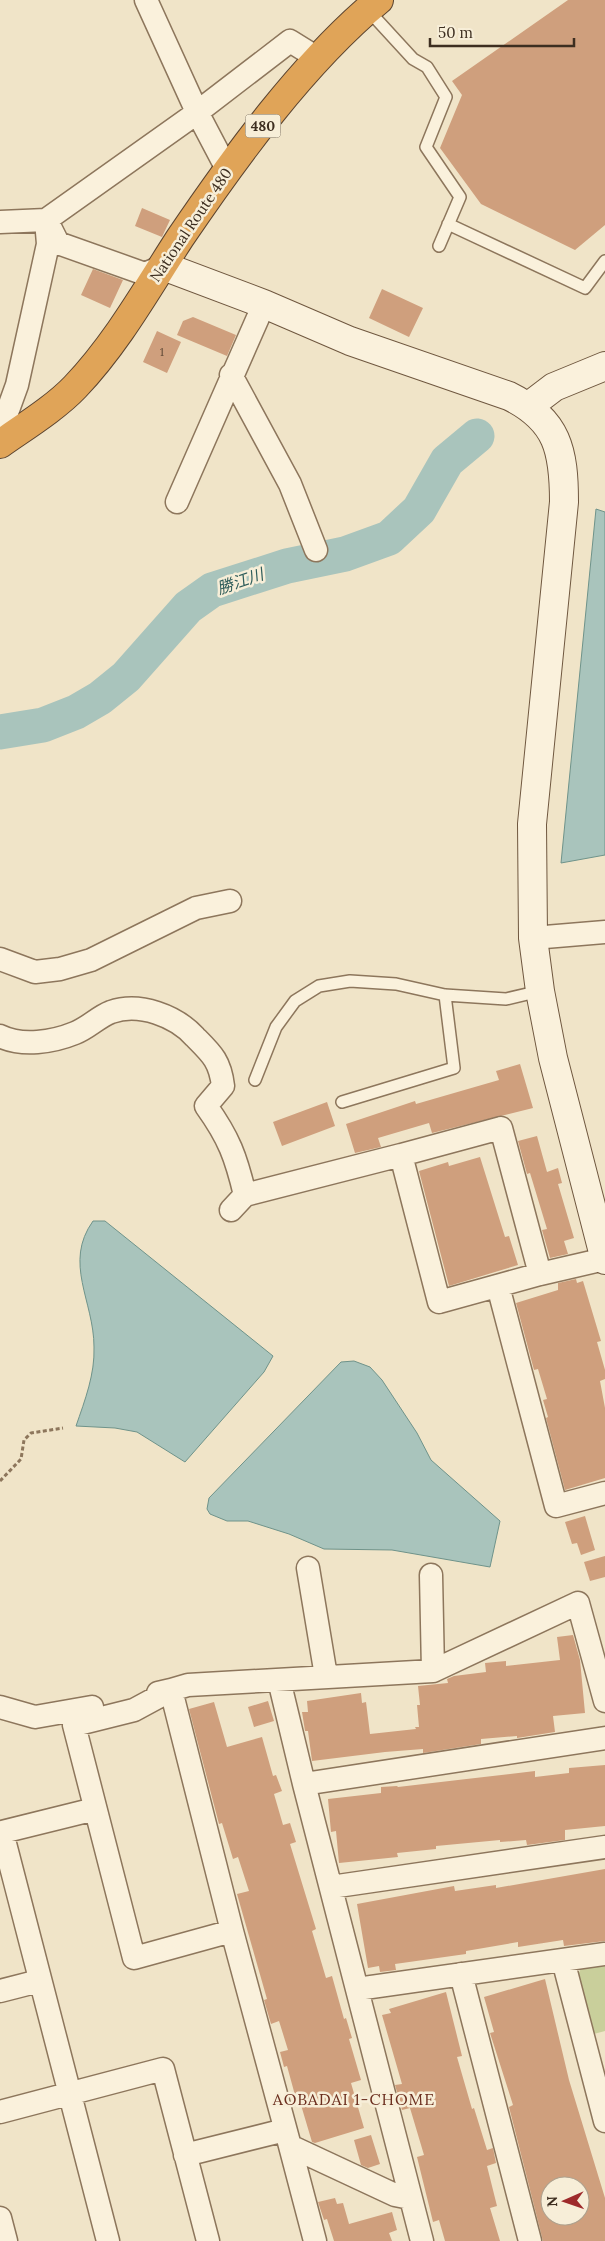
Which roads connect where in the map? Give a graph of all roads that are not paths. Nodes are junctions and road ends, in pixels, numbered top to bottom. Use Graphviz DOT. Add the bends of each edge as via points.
graph roads {
  1 [pos="146,0"];
  2 [pos="373,5"];
  3 [pos="319,59"];
  4 [pos="197,112"];
  5 [pos="228,172"];
  6 [pos="46,220"];
  7 [pos="0,222"];
  8 [pos="448,224"];
  9 [pos="439,246"];
  10 [pos="605,261"];
  11 [pos="163,266"];
  12 [pos="264,304"];
  13 [pos="605,366"];
  14 [pos="231,375"];
  15 [pos="529,406"];
  16 [pos="0,432"];
  17 [pos="0,444"];
  18 [pos="177,502"];
  19 [pos="316,550"];
  20 [pos="230,902"];
  21 [pos="605,932"];
  22 [pos="533,938"];
  23 [pos="0,959"];
  24 [pos="540,991"];
  25 [pos="445,995"];
  26 [pos="0,1036"];
  27 [pos="255,1080"];
  28 [pos="342,1102"];
  29 [pos="401,1155"];
  30 [pos="605,1259"];
  31 [pos="540,1274"];
  32 [pos="498,1286"];
  33 [pos="605,1493"];
  34 [pos="308,1568"];
  35 [pos="431,1575"];
  36 [pos="433,1671"];
  37 [pos="326,1676"];
  38 [pos="279,1680"];
  39 [pos="171,1690"];
  40 [pos="605,1701"];
  41 [pos="0,1707"];
  42 [pos="605,1738"];
  43 [pos="304,1784"];
  44 [pos="95,1809"];
  45 [pos="1,1833"];
  46 [pos="605,1847"];
  47 [pos="331,1887"];
  48 [pos="232,1931"];
  49 [pos="605,1954"];
  50 [pos="563,1960"];
  51 [pos="461,1974"];
  52 [pos="39,1981"];
  53 [pos="357,1989"];
  54 [pos="0,1991"];
  55 [pos="68,2093"];
  56 [pos="0,2112"];
  57 [pos="605,2121"];
  58 [pos="288,2138"];
  59 [pos="186,2154"];
  60 [pos="410,2198"];
  61 [pos="0,2218"];
  62 [pos="6,2241"];
  63 [pos="108,2241"];
  64 [pos="208,2241"];
  65 [pos="315,2241"];
  66 [pos="422,2241"];
  67 [pos="530,2241"];
  1 -- 4 [label="street"];
  2 -- 3 [label="highway, National Route 480 / 480"];
  2 -- 8 [label="lane" via="413,59 427,67 446,97 426,147 460,197"];
  3 -- 4 [label="street" via="290,41"];
  3 -- 5 [label="highway, National Route 480 / 480"];
  4 -- 5 [label="street"];
  4 -- 6 [label="street"];
  5 -- 11 [label="highway, National Route 480 / 480"];
  6 -- 7 [label="street"];
  6 -- 11 [label="street" via="58,243 145,274"];
  6 -- 16 [label="street" via="48,244 16,385"];
  8 -- 9 [label="lane"];
  8 -- 10 [label="lane" via="585,288"];
  11 -- 12 [label="street"];
  11 -- 17 [label="highway, National Route 480 / 480" via="116,336 75,388"];
  12 -- 14 [label="street"];
  12 -- 15 [label="street" via="350,341 509,396"];
  13 -- 15 [label="street" via="554,388"];
  14 -- 18 [label="street"];
  14 -- 19 [label="street" via="290,484"];
  15 -- 22 [label="street" via="550,430 558,446 564,476 532,824"];
  20 -- 23 [label="street" via="196,908 91,960 60,970 35,972"];
  21 -- 22 [label="street"];
  22 -- 24 [label="street"];
  24 -- 25 [label="lane" via="506,999"];
  24 -- 30 [label="street" via="553,1058"];
  25 -- 27 [label="lane" via="396,984 350,981 319,986 295,1001 276,1027"];
  25 -- 28 [label="lane" via="454,1068"];
  26 -- 29 [label="street" via="27,1042 53,1040 75,1033 112,1012 133,1010 152,1011 186,1027 220,1068 223,1086 206,1106 236,1158 238,1203"];
  29 -- 31 [label="street" via="501,1128"];
  29 -- 32 [label="street" via="440,1302"];
  30 -- 31 [label="street"];
  31 -- 32 [label="street"];
  32 -- 33 [label="street" via="556,1506"];
  34 -- 37 [label="street"];
  35 -- 36 [label="street"];
  36 -- 37 [label="street"];
  36 -- 40 [label="street" via="578,1603"];
  37 -- 38 [label="street"];
  38 -- 39 [label="street" via="188,1685"];
  38 -- 43 [label="street"];
  39 -- 41 [label="street" via="35,1717"];
  39 -- 44 [label="street" via="134,1710 74,1725"];
  39 -- 48 [label="street"];
  42 -- 43 [label="street"];
  43 -- 47 [label="street"];
  44 -- 45 [label="street"];
  44 -- 48 [label="street" via="134,1958"];
  45 -- 52 [label="street"];
  46 -- 47 [label="street"];
  47 -- 53 [label="street"];
  48 -- 58 [label="street"];
  49 -- 50 [label="street"];
  50 -- 51 [label="street"];
  50 -- 57 [label="street"];
  51 -- 53 [label="street"];
  51 -- 67 [label="street"];
  52 -- 54 [label="street"];
  52 -- 55 [label="street"];
  53 -- 60 [label="street"];
  55 -- 56 [label="street"];
  55 -- 59 [label="street" via="163,2069"];
  55 -- 63 [label="street"];
  58 -- 59 [label="street"];
  58 -- 60 [label="street" via="395,2195"];
  58 -- 65 [label="street"];
  59 -- 64 [label="street"];
  60 -- 66 [label="street"];
  61 -- 62 [label="street"];
}
